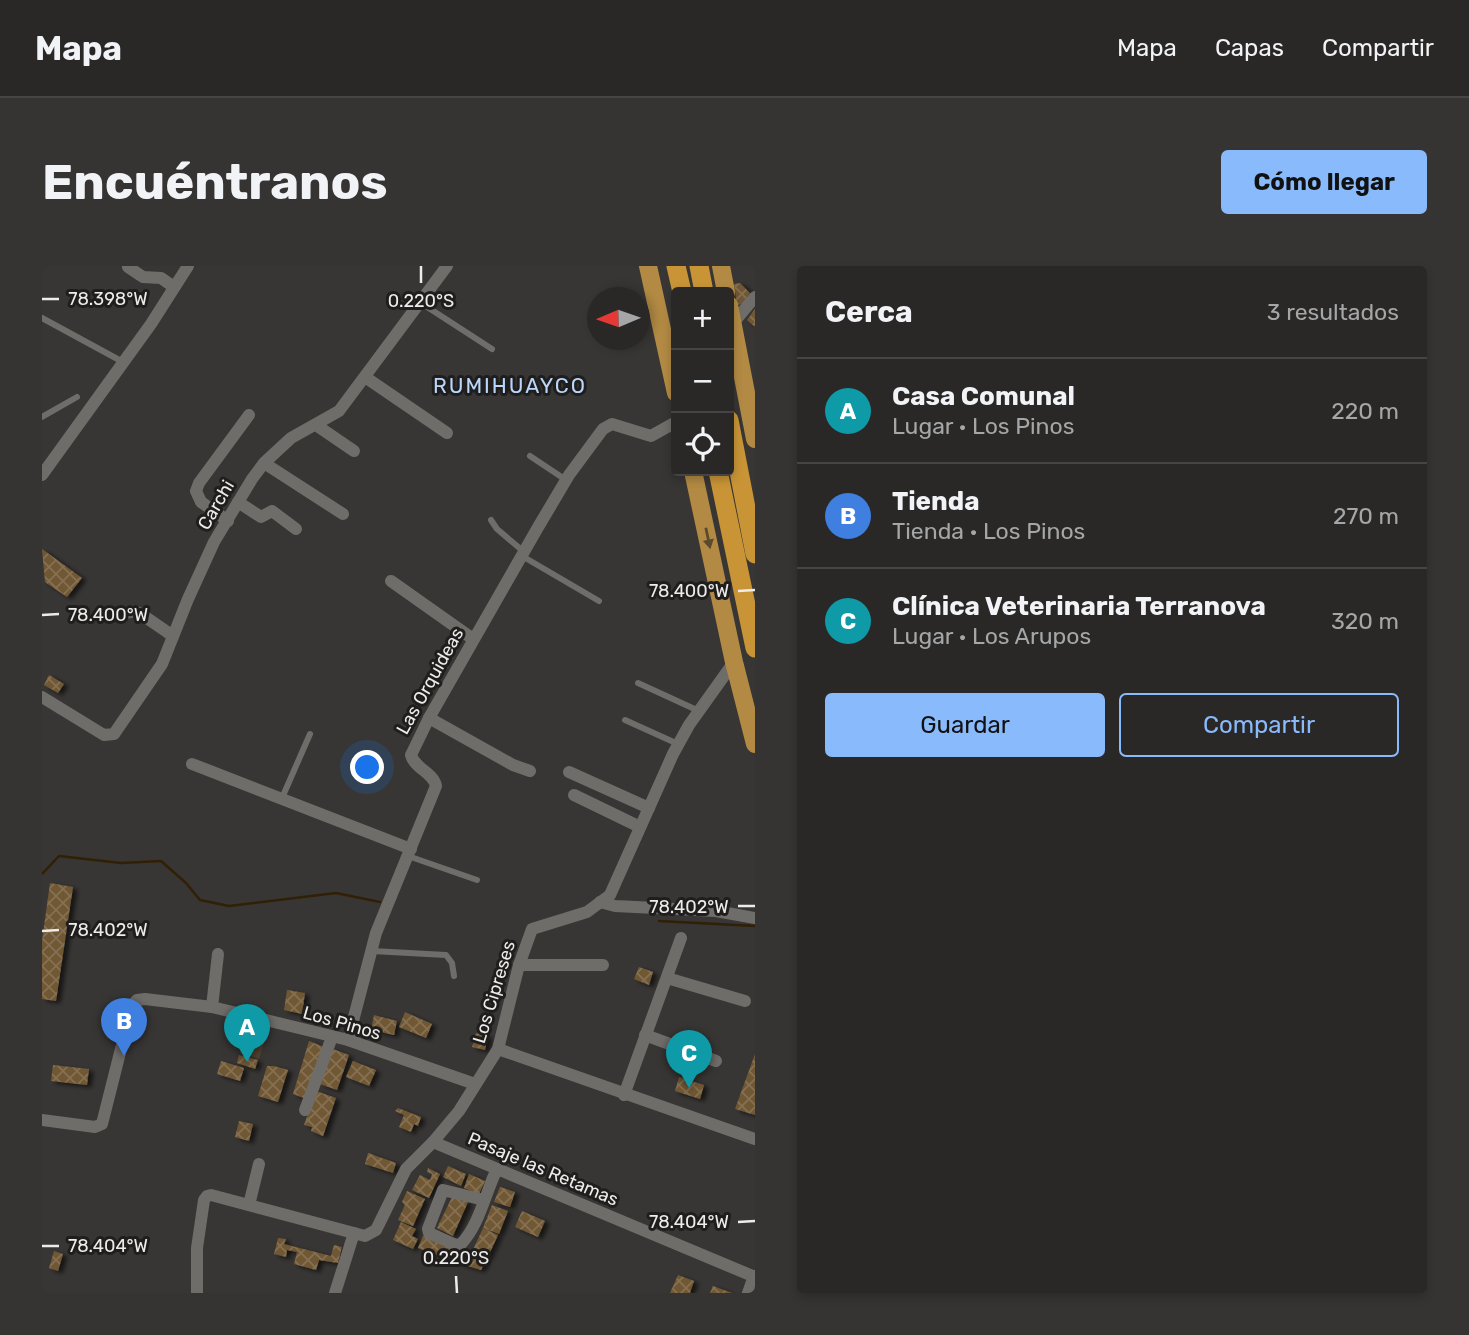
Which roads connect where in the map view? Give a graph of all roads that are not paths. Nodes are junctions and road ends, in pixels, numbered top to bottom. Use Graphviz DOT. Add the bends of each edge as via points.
graph roads {
  1 [pos="188,266"];
  2 [pos="447,266"];
  3 [pos="648,266"];
  4 [pos="676,266"];
  5 [pos="698,266"];
  6 [pos="721,266"];
  7 [pos="128,267"];
  8 [pos="174,287"];
  9 [pos="681,287"];
  10 [pos="703,287"];
  11 [pos="725,287"];
  12 [pos="755,298"];
  13 [pos="421,303"];
  14 [pos="42,318"];
  15 [pos="734,322"];
  16 [pos="734,328"];
  17 [pos="492,349"];
  18 [pos="123,362"];
  19 [pos="671,370"];
  20 [pos="365,377"];
  21 [pos="77,397"];
  22 [pos="42,415"];
  23 [pos="249,415"];
  24 [pos="316,425"];
  25 [pos="671,425"];
  26 [pos="447,433"];
  27 [pos="755,439"];
  28 [pos="734,446"];
  29 [pos="354,451"];
  30 [pos="530,456"];
  31 [pos="264,463"];
  32 [pos="42,474"];
  33 [pos="694,476"];
  34 [pos="719,476"];
  35 [pos="566,480"];
  36 [pos="238,502"];
  37 [pos="342,514"];
  38 [pos="491,520"];
  39 [pos="228,521"];
  40 [pos="296,529"];
  41 [pos="522,553"];
  42 [pos="755,554"];
  43 [pos="391,581"];
  44 [pos="599,601"];
  45 [pos="125,613"];
  46 [pos="173,636"];
  47 [pos="473,639"];
  48 [pos="755,648"];
  49 [pos="734,662"];
  50 [pos="638,683"];
  51 [pos="42,697"];
  52 [pos="699,711"];
  53 [pos="429,718"];
  54 [pos="625,720"];
  55 [pos="310,734"];
  56 [pos="678,744"];
  57 [pos="755,744"];
  58 [pos="192,764"];
  59 [pos="530,771"];
  60 [pos="569,772"];
  61 [pos="574,794"];
  62 [pos="282,800"];
  63 [pos="649,808"];
  64 [pos="640,827"];
  65 [pos="410,853"];
  66 [pos="477,880"];
  67 [pos="600,902"];
  68 [pos="755,918"];
  69 [pos="681,938"];
  70 [pos="372,951"];
  71 [pos="218,954"];
  72 [pos="519,965"];
  73 [pos="603,965"];
  74 [pos="454,976"];
  75 [pos="667,978"];
  76 [pos="745,1001"];
  77 [pos="212,1007"];
  78 [pos="645,1035"];
  79 [pos="332,1037"];
  80 [pos="348,1041"];
  81 [pos="498,1048"];
  82 [pos="716,1061"];
  83 [pos="475,1084"];
  84 [pos="624,1095"];
  85 [pos="305,1111"];
  86 [pos="42,1120"];
  87 [pos="755,1139"];
  88 [pos="433,1142"];
  89 [pos="259,1164"];
  90 [pos="497,1169"];
  91 [pos="484,1200"];
  92 [pos="249,1205"];
  93 [pos="354,1233"];
  94 [pos="755,1276"];
  95 [pos="197,1293"];
  96 [pos="335,1293"];
  97 [pos="748,1293"];
  1 -- 8 [label="street"];
  2 -- 13 [label="street, Carchi"];
  3 -- 19 [label="main road"];
  4 -- 9 [label="highway"];
  5 -- 10 [label="highway"];
  6 -- 11 [label="main road"];
  7 -- 8 [label="street"];
  8 -- 18 [label="street"];
  12 -- 15 [label="street"];
  13 -- 17 [label="lane"];
  13 -- 20 [label="street, Carchi"];
  14 -- 18 [label="lane"];
  16 -- 27 [label="main road"];
  18 -- 32 [label="street"];
  20 -- 24 [label="street, Carchi" via="339,411"];
  20 -- 26 [label="street"];
  21 -- 22 [label="lane"];
  23 -- 39 [label="street" via="196,491 201,502"];
  24 -- 29 [label="street"];
  24 -- 31 [label="street, Carchi" via="292,438"];
  25 -- 35 [label="street, Las Orquideas" via="652,436 607,425"];
  28 -- 42 [label="highway"];
  30 -- 35 [label="lane"];
  31 -- 36 [label="street, Carchi"];
  31 -- 37 [label="street"];
  33 -- 49 [label="main road, one-way"];
  34 -- 48 [label="highway"];
  35 -- 41 [label="street, Las Orquideas"];
  36 -- 39 [label="street, Carchi"];
  36 -- 40 [label="street" via="261,517 275,512"];
  38 -- 41 [label="lane"];
  39 -- 46 [label="street, Carchi" via="214,542"];
  41 -- 44 [label="lane"];
  41 -- 47 [label="street, Las Orquideas"];
  43 -- 47 [label="street"];
  45 -- 46 [label="street" via="135,611"];
  46 -- 51 [label="street, Carchi" via="162,664 114,734 104,735"];
  47 -- 53 [label="street, Las Orquideas"];
  49 -- 52 [label="street, Los Cipreses"];
  49 -- 57 [label="main road"];
  50 -- 52 [label="lane"];
  52 -- 56 [label="street, Los Cipreses"];
  53 -- 59 [label="street"];
  53 -- 65 [label="street, Las Orquideas" via="411,755 436,786"];
  54 -- 56 [label="lane"];
  55 -- 62 [label="lane"];
  56 -- 63 [label="street, Los Cipreses"];
  58 -- 62 [label="street"];
  60 -- 63 [label="street"];
  61 -- 64 [label="street"];
  62 -- 65 [label="street"];
  63 -- 64 [label="street, Los Cipreses"];
  64 -- 67 [label="street, Los Cipreses" via="610,895"];
  65 -- 66 [label="lane"];
  65 -- 70 [label="street, Las Orquideas"];
  67 -- 68 [label="street"];
  67 -- 72 [label="street, Los Cipreses" via="587,912 532,929"];
  69 -- 75 [label="street"];
  70 -- 74 [label="lane" via="446,955"];
  70 -- 80 [label="street, Las Orquideas"];
  71 -- 77 [label="street"];
  72 -- 73 [label="street"];
  72 -- 81 [label="street, Los Cipreses"];
  75 -- 76 [label="street"];
  75 -- 78 [label="street"];
  77 -- 79 [label="street, Los Pinos"];
  77 -- 86 [label="street, Los Pinos" via="137,1000 102,1124"];
  78 -- 82 [label="street"];
  78 -- 84 [label="street"];
  79 -- 80 [label="street, Los Pinos"];
  79 -- 85 [label="street"];
  80 -- 83 [label="street, Los Pinos"];
  81 -- 83 [label="street, Los Cipreses"];
  81 -- 84 [label="street"];
  83 -- 88 [label="street, Los Cipreses"];
  84 -- 87 [label="street"];
  88 -- 90 [label="street, Pasaje las Retamas"];
  88 -- 93 [label="street, Los Cipreses" via="406,1169 376,1230 365,1236"];
  89 -- 92 [label="street"];
  90 -- 91 [label="street"];
  90 -- 94 [label="street, Pasaje las Retamas"];
  91 -- 91 [label="street" via="461,1244 429,1233 443,1190"];
  92 -- 93 [label="street"];
  92 -- 95 [label="street" via="211,1195 204,1200"];
  93 -- 96 [label="street"];
  94 -- 97 [label="street"];
}
